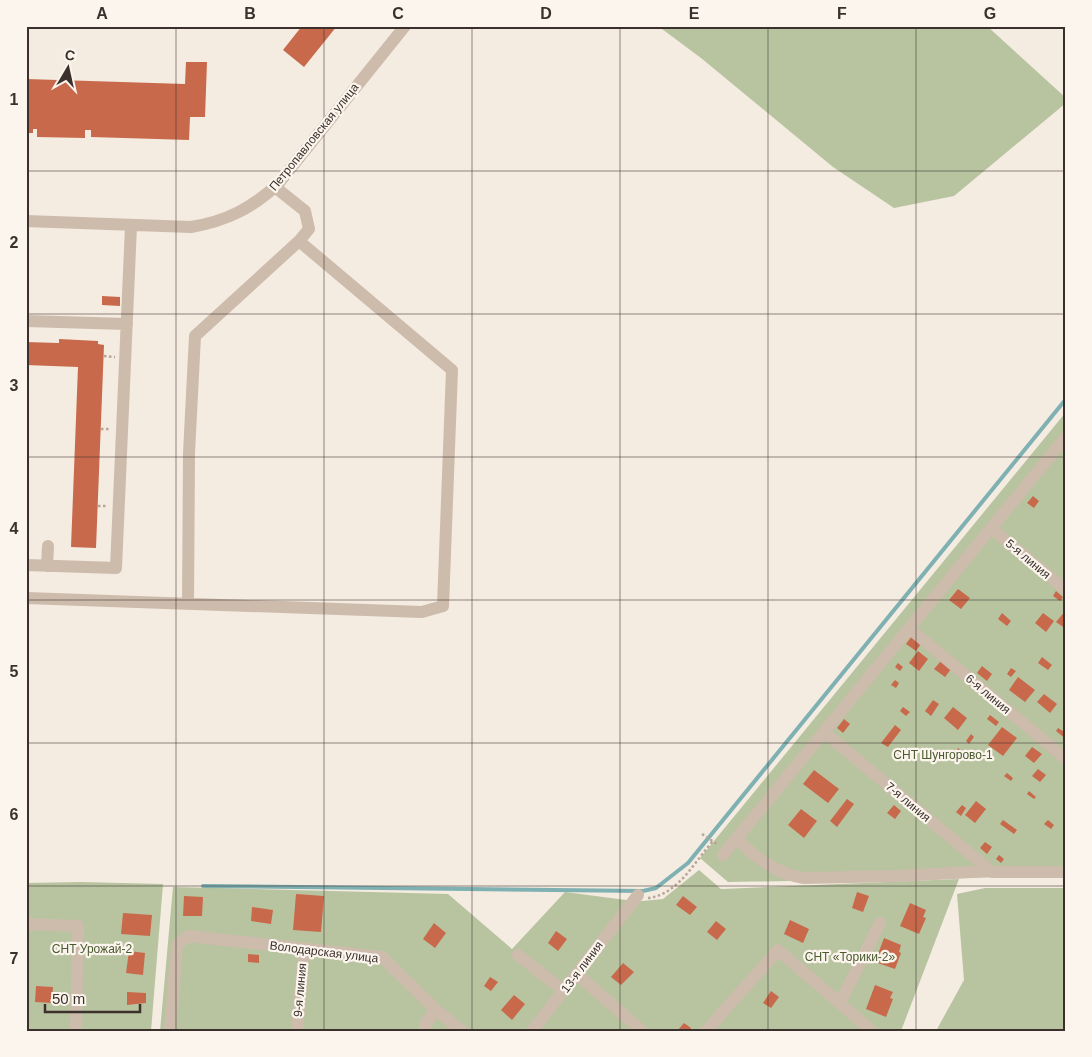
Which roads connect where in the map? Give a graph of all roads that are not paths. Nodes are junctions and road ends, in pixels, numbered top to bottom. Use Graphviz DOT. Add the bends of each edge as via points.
graph roads {
  1 [pos="405,26"];
  2 [pos="275,187"];
  3 [pos="26,222"];
  4 [pos="131,226"];
  5 [pos="299,241"];
  6 [pos="26,320"];
  7 [pos="127,324"];
  8 [pos="1066,437"];
  9 [pos="991,528"];
  10 [pos="48,546"];
  11 [pos="26,565"];
  12 [pos="47,566"];
  13 [pos="1066,590"];
  14 [pos="26,598"];
  15 [pos="188,604"];
  16 [pos="909,628"];
  17 [pos="824,732"];
  18 [pos="1066,759"];
  19 [pos="737,839"];
  20 [pos="724,855"];
  21 [pos="991,872"];
  22 [pos="1066,872"];
  23 [pos="635,899"];
  24 [pos="880,923"];
  25 [pos="26,924"];
  26 [pos="304,949"];
  27 [pos="518,955"];
  28 [pos="577,974"];
  29 [pos="564,991"];
  30 [pos="840,1003"];
  31 [pos="436,1010"];
  32 [pos="76,1031"];
  33 [pos="170,1031"];
  34 [pos="297,1031"];
  35 [pos="425,1031"];
  36 [pos="462,1031"];
  37 [pos="532,1031"];
  38 [pos="642,1031"];
  39 [pos="706,1031"];
  40 [pos="872,1031"];
  1 -- 2 [label="street, Петропавловская улица"];
  2 -- 4 [label="street, Петропавловская улица" via="257,203 209,224 191,227"];
  2 -- 5 [label="street" via="305,211 309,229"];
  3 -- 4 [label="street, Петропавловская улица"];
  4 -- 7 [label="street"];
  5 -- 15 [label="street" via="195,336"];
  5 -- 15 [label="street" via="452,370 443,606 422,612"];
  6 -- 7 [label="street"];
  7 -- 12 [label="street" via="116,568"];
  8 -- 9 [label="street"];
  9 -- 13 [label="street, 5-я линия"];
  9 -- 16 [label="street"];
  10 -- 12 [label="street"];
  11 -- 12 [label="street"];
  14 -- 15 [label="street"];
  16 -- 17 [label="street"];
  16 -- 18 [label="street, 6-я линия"];
  17 -- 19 [label="street"];
  17 -- 21 [label="street, 7-я линия"];
  19 -- 20 [label="street"];
  19 -- 21 [label="street" via="776,870 804,878"];
  21 -- 22 [label="street"];
  23 -- 28 [label="street, 13-я линия"];
  24 -- 30 [label="street"];
  25 -- 32 [label="street" via="78,926"];
  26 -- 31 [label="street, Володарская улица" via="382,957"];
  26 -- 33 [label="street, Володарская улица" via="188,936 176,945"];
  26 -- 34 [label="street, 9-я линия"];
  27 -- 29 [label="street"];
  28 -- 29 [label="street, 13-я линия"];
  28 -- 38 [label="street"];
  29 -- 37 [label="street, 13-я линия"];
  30 -- 39 [label="street" via="778,950"];
  30 -- 40 [label="street"];
  31 -- 35 [label="street" via="425,1024"];
  31 -- 36 [label="street, Володарская улица"];
}
